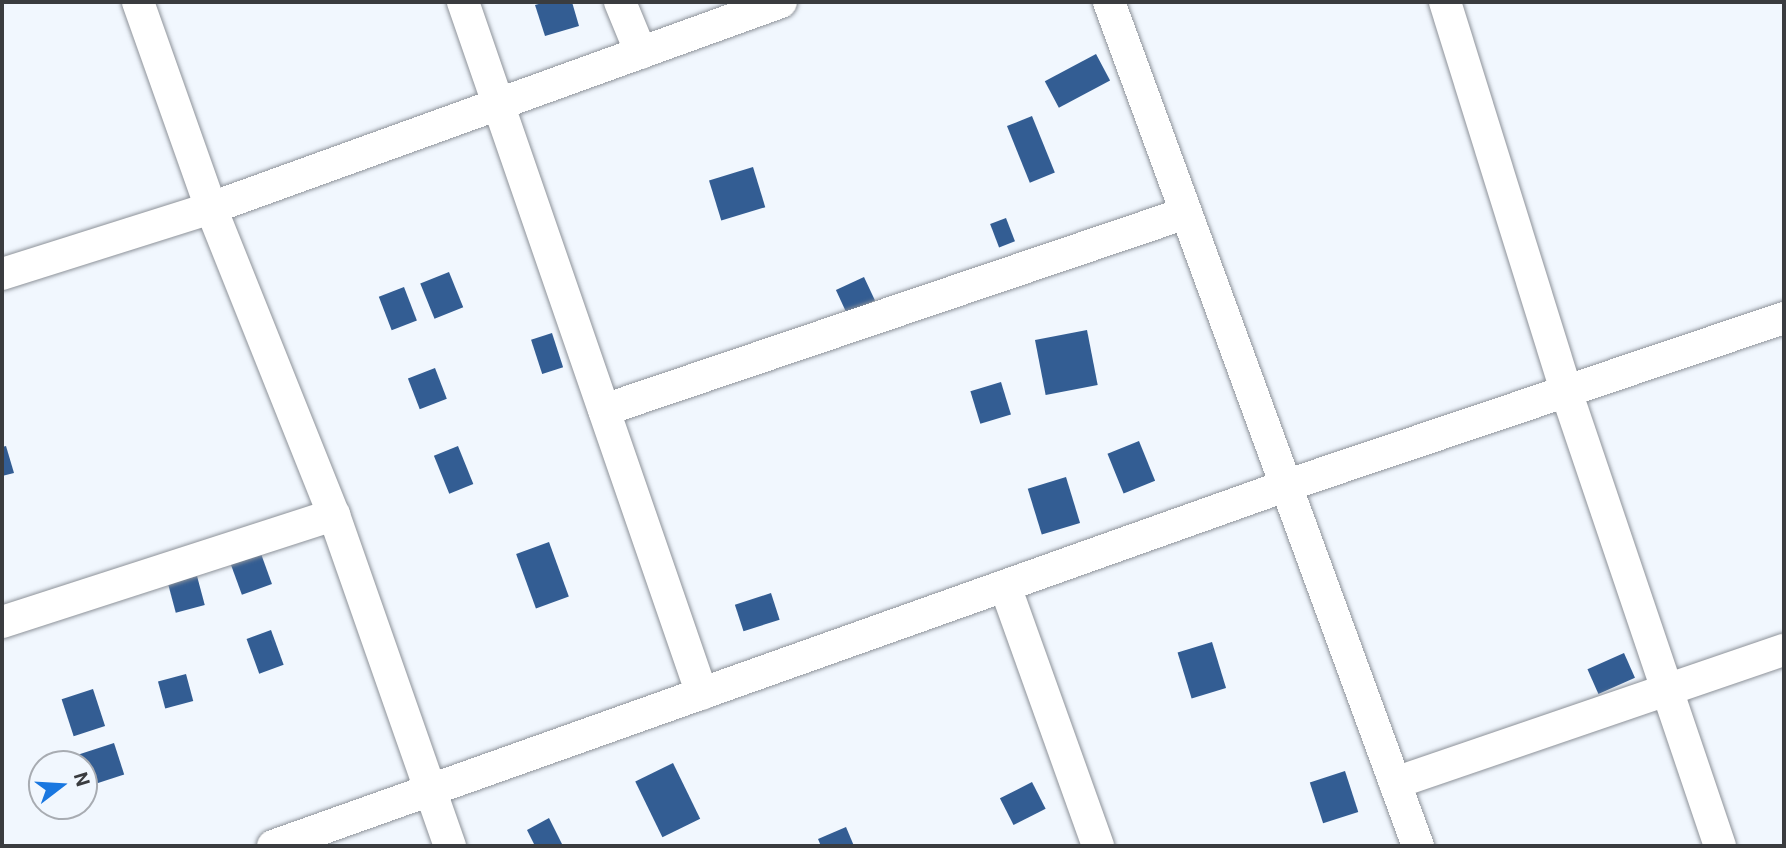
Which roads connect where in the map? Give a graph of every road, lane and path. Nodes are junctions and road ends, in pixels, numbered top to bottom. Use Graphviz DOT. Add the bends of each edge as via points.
graph roads {
  1 [pos="138,2"];
  2 [pos="463,2"];
  3 [pos="620,2"];
  4 [pos="781,2"];
  5 [pos="1109,2"];
  6 [pos="1445,2"];
  7 [pos="641,53"];
  8 [pos="498,105"];
  9 [pos="211,208"];
  10 [pos="1186,213"];
  11 [pos="2,274"];
  12 [pos="1784,318"];
  13 [pos="1566,391"];
  14 [pos="604,410"];
  15 [pos="1285,486"];
  16 [pos="334,515"];
  17 [pos="1004,586"];
  18 [pos="2,622"];
  19 [pos="1784,650"];
  20 [pos="1667,690"];
  21 [pos="702,694"];
  22 [pos="1395,783"];
  23 [pos="430,792"];
  24 [pos="273,846"];
  25 [pos="450,846"];
  26 [pos="1098,846"];
  27 [pos="1418,846"];
  28 [pos="1720,846"];
  1 -- 9 [label="street"];
  2 -- 8 [label="street"];
  3 -- 7 [label="street"];
  4 -- 7 [label="street"];
  5 -- 10 [label="street"];
  6 -- 13 [label="street"];
  7 -- 8 [label="street"];
  8 -- 9 [label="street"];
  8 -- 14 [label="street"];
  9 -- 11 [label="street"];
  9 -- 16 [label="street"];
  10 -- 14 [label="street"];
  10 -- 15 [label="street"];
  12 -- 13 [label="street"];
  13 -- 15 [label="street"];
  13 -- 20 [label="street"];
  14 -- 21 [label="street"];
  15 -- 17 [label="street"];
  15 -- 22 [label="street"];
  16 -- 18 [label="street"];
  16 -- 23 [label="street"];
  17 -- 21 [label="street"];
  17 -- 26 [label="street"];
  19 -- 20 [label="street"];
  20 -- 22 [label="street"];
  20 -- 28 [label="street"];
  21 -- 23 [label="street"];
  22 -- 27 [label="street"];
  23 -- 24 [label="street"];
  23 -- 25 [label="street"];
}
